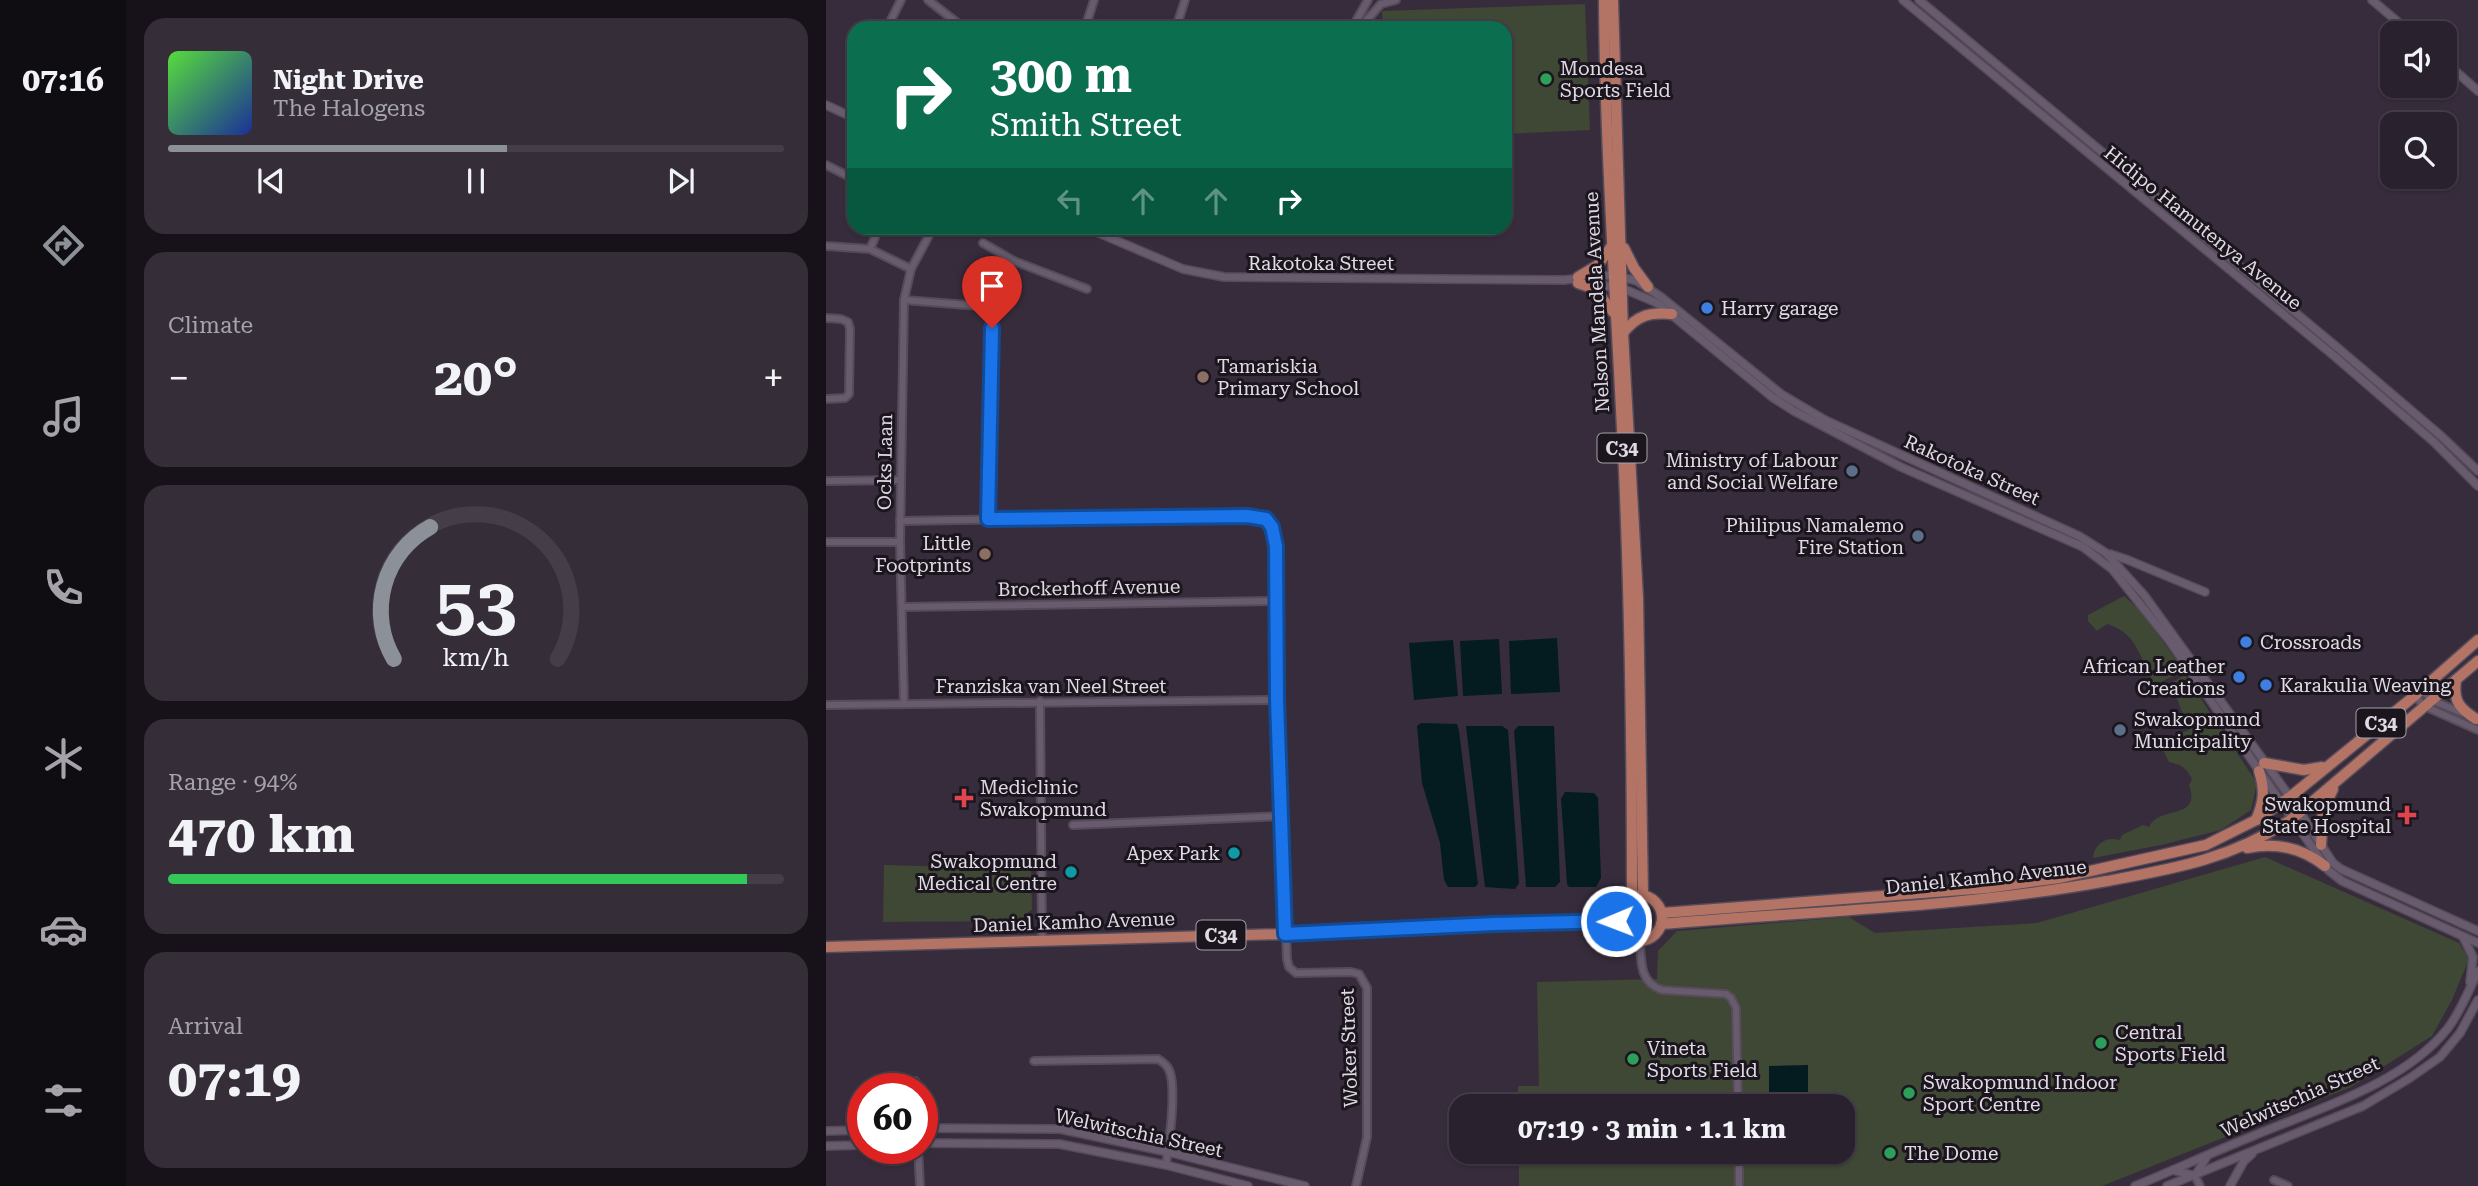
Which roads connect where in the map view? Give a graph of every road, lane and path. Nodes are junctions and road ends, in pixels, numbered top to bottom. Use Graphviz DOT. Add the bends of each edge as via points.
graph roads {
  1 [pos="901,0"];
  2 [pos="928,0"];
  3 [pos="1094,0"];
  4 [pos="1185,0"];
  5 [pos="1368,0"];
  6 [pos="1396,0"];
  7 [pos="1604,0"];
  8 [pos="1613,0"];
  9 [pos="1903,0"];
  10 [pos="1919,0"];
  11 [pos="2372,0"];
  12 [pos="890,21"];
  13 [pos="955,21"];
  14 [pos="1087,21"];
  15 [pos="1178,21"];
  16 [pos="1356,21"];
  17 [pos="1366,21"];
  18 [pos="2397,21"];
  19 [pos="2457,73"];
  20 [pos="2478,91"];
  21 [pos="826,105"];
  22 [pos="847,115"];
  23 [pos="826,165"];
  24 [pos="847,176"];
  25 [pos="876,235"];
  26 [pos="929,235"];
  27 [pos="1103,235"];
  28 [pos="1619,238"];
  29 [pos="983,243"];
  30 [pos="826,246"];
  31 [pos="1611,247"];
  32 [pos="870,249"];
  33 [pos="1014,261"];
  34 [pos="911,269"];
  35 [pos="1618,275"];
  36 [pos="1578,280"];
  37 [pos="1618,287"];
  38 [pos="1648,287"];
  39 [pos="1087,289"];
  40 [pos="904,300"];
  41 [pos="992,307"];
  42 [pos="1672,314"];
  43 [pos="1615,315"];
  44 [pos="826,318"];
  45 [pos="1623,334"];
  46 [pos="826,399"];
  47 [pos="2478,471"];
  48 [pos="900,480"];
  49 [pos="826,481"];
  50 [pos="2478,486"];
  51 [pos="988,519"];
  52 [pos="900,521"];
  53 [pos="826,542"];
  54 [pos="900,542"];
  55 [pos="2106,553"];
  56 [pos="2205,592"];
  57 [pos="1276,601"];
  58 [pos="903,607"];
  59 [pos="2478,640"];
  60 [pos="2478,661"];
  61 [pos="2456,680"];
  62 [pos="2418,692"];
  63 [pos="1277,700"];
  64 [pos="1040,701"];
  65 [pos="904,703"];
  66 [pos="2428,703"];
  67 [pos="826,705"];
  68 [pos="2477,719"];
  69 [pos="2478,730"];
  70 [pos="2326,766"];
  71 [pos="2262,767"];
  72 [pos="2344,774"];
  73 [pos="2285,800"];
  74 [pos="1280,816"];
  75 [pos="2296,816"];
  76 [pos="2256,820"];
  77 [pos="1073,825"];
  78 [pos="2321,845"];
  79 [pos="2230,852"];
  80 [pos="2325,866"];
  81 [pos="1638,895"];
  82 [pos="1662,919"];
  83 [pos="1616,921"];
  84 [pos="2478,931"];
  85 [pos="1285,934"];
  86 [pos="2462,935"];
  87 [pos="1042,940"];
  88 [pos="1640,942"];
  89 [pos="2478,943"];
  90 [pos="826,947"];
  91 [pos="2478,971"];
  92 [pos="2471,986"];
  93 [pos="2478,1000"];
  94 [pos="1034,1061"];
  95 [pos="1738,1094"];
  96 [pos="938,1128"];
  97 [pos="847,1130"];
  98 [pos="826,1131"];
  99 [pos="938,1143"];
  100 [pos="847,1145"];
  101 [pos="826,1146"];
  102 [pos="2257,1149"];
  103 [pos="1168,1152"];
  104 [pos="2208,1155"];
  105 [pos="919,1164"];
  106 [pos="1739,1164"];
  107 [pos="1166,1165"];
  108 [pos="2173,1170"];
  109 [pos="1247,1172"];
  110 [pos="2195,1176"];
  111 [pos="2274,1180"];
  112 [pos="920,1186"];
  113 [pos="1245,1186"];
  114 [pos="1305,1186"];
  115 [pos="1356,1186"];
  116 [pos="1739,1186"];
  117 [pos="2134,1186"];
  118 [pos="2167,1186"];
  119 [pos="2200,1186"];
  120 [pos="2230,1186"];
  121 [pos="2288,1186"];
  1 -- 12 [label="street"];
  2 -- 13 [label="street"];
  3 -- 14 [label="street"];
  4 -- 15 [label="street"];
  5 -- 16 [label="street"];
  6 -- 17 [label="street" via="1381,4"];
  7 -- 31 [label="main road, Nelson Mandela Avenue / C34"];
  8 -- 28 [label="main road, Nelson Mandela Avenue / C34"];
  9 -- 50 [label="street, Hidipo Hamutenya Avenue" via="2333,355"];
  10 -- 47 [label="street, Hidipo Hamutenya Avenue" via="2338,348"];
  11 -- 18 [label="street"];
  19 -- 20 [label="street"];
  21 -- 22 [label="street"];
  23 -- 24 [label="street"];
  25 -- 32 [label="street"];
  26 -- 34 [label="street, Ocks Laan"];
  27 -- 36 [label="street, Rakotoka Street" via="1183,269 1224,277"];
  28 -- 35 [label="main road, Nelson Mandela Avenue / C34"];
  28 -- 38 [label="main road"];
  29 -- 33 [label="street"];
  30 -- 32 [label="street"];
  31 -- 35 [label="main road, Nelson Mandela Avenue / C34"];
  31 -- 36 [label="main road" via="1598,265"];
  32 -- 34 [label="street"];
  33 -- 39 [label="street"];
  33 -- 41 [label="street"];
  34 -- 40 [label="street, Ocks Laan"];
  35 -- 36 [label="street, Rakotoka Street"];
  35 -- 37 [label="main road, Nelson Mandela Avenue / C34"];
  35 -- 38 [label="street, Rakotoka Street"];
  36 -- 37 [label="street, Rakotoka Street"];
  36 -- 43 [label="main road" via="1602,294"];
  37 -- 42 [label="street, Rakotoka Street"];
  37 -- 43 [label="main road, Nelson Mandela Avenue / C34"];
  37 -- 45 [label="main road, Nelson Mandela Avenue / C34"];
  38 -- 55 [label="street, Rakotoka Street" via="1803,407 2079,536"];
  40 -- 41 [label="street"];
  40 -- 48 [label="street, Ocks Laan"];
  41 -- 51 [label="street"];
  42 -- 45 [label="main road" via="1645,314"];
  42 -- 71 [label="street, Rakotoka Street" via="1794,411 1901,467 2082,547 2102,562 2168,639"];
  43 -- 81 [label="main road, Nelson Mandela Avenue / C34"];
  44 -- 46 [label="street" via="848,322 850,329 849,394"];
  45 -- 81 [label="main road, Nelson Mandela Avenue / C34" via="1638,598"];
  48 -- 49 [label="street"];
  48 -- 52 [label="street, Ocks Laan"];
  51 -- 52 [label="street"];
  51 -- 57 [label="street" via="1266,519 1276,546"];
  52 -- 54 [label="street, Ocks Laan"];
  53 -- 54 [label="street"];
  54 -- 58 [label="street, Ocks Laan"];
  55 -- 56 [label="street"];
  55 -- 71 [label="street, Rakotoka Street" via="2144,595"];
  57 -- 58 [label="street, Brockerhoff Avenue"];
  57 -- 63 [label="street"];
  58 -- 65 [label="street, Ocks Laan"];
  59 -- 62 [label="main road, C34"];
  60 -- 61 [label="main road, C34"];
  61 -- 66 [label="main road, C34"];
  61 -- 68 [label="main road" via="2458,705"];
  62 -- 66 [label="street"];
  62 -- 70 [label="main road, C34"];
  63 -- 64 [label="street, Franziska van Neel Street"];
  63 -- 74 [label="street"];
  64 -- 65 [label="street, Franziska van Neel Street"];
  64 -- 87 [label="street"];
  65 -- 67 [label="street, Franziska van Neel Street"];
  66 -- 68 [label="street"];
  66 -- 69 [label="street"];
  66 -- 72 [label="main road, C34"];
  70 -- 71 [label="main road" via="2304,770"];
  70 -- 73 [label="main road, C34"];
  71 -- 73 [label="street, Rakotoka Street"];
  71 -- 76 [label="main road" via="2264,798"];
  72 -- 75 [label="main road, C34"];
  72 -- 78 [label="main road" via="2326,802"];
  73 -- 75 [label="street, Rakotoka Street"];
  73 -- 76 [label="main road, Daniel Kamho Avenue / C34"];
  74 -- 77 [label="street"];
  74 -- 85 [label="street"];
  75 -- 78 [label="street"];
  75 -- 79 [label="main road, Daniel Kamho Avenue / C34"];
  75 -- 80 [label="street"];
  76 -- 82 [label="main road, Daniel Kamho Avenue / C34" via="2206,845 2059,878"];
  78 -- 84 [label="street" via="2341,869"];
  79 -- 80 [label="main road" via="2271,845 2308,854"];
  79 -- 82 [label="main road, Daniel Kamho Avenue / C34" via="2186,866 2026,894"];
  80 -- 86 [label="street" via="2342,881"];
  81 -- 82 [label="main road" via="1655,901"];
  81 -- 83 [label="main road" via="1619,905"];
  82 -- 88 [label="main road" via="1655,936"];
  83 -- 85 [label="main road, Daniel Kamho Avenue / C34"];
  83 -- 88 [label="main road" via="1625,937"];
  85 -- 87 [label="main road, Daniel Kamho Avenue / C34"];
  85 -- 115 [label="street, Woker Street" via="1292,971 1351,972 1359,974 1367,988 1367,1137"];
  86 -- 89 [label="street"];
  86 -- 92 [label="street" via="2473,957"];
  87 -- 90 [label="main road, Daniel Kamho Avenue / C34"];
  88 -- 95 [label="street" via="1642,969 1653,988 1726,993 1731,998 1736,1008"];
  91 -- 92 [label="street, Welwitschia Street"];
  92 -- 104 [label="street, Welwitschia Street" via="2447,1029 2403,1067 2357,1093"];
  93 -- 102 [label="street, Welwitschia Street" via="2440,1057 2410,1078 2363,1106"];
  94 -- 103 [label="street" via="1158,1059 1166,1064 1171,1073"];
  96 -- 103 [label="street, Welwitschia Street" via="1060,1129"];
  97 -- 98 [label="street"];
  99 -- 107 [label="street, Welwitschia Street" via="1050,1143"];
  100 -- 101 [label="street"];
  102 -- 110 [label="street, Welwitschia Street"];
  102 -- 120 [label="street"];
  103 -- 107 [label="street"];
  103 -- 109 [label="street, Welwitschia Street"];
  104 -- 108 [label="street, Welwitschia Street"];
  104 -- 110 [label="street"];
  105 -- 112 [label="street"];
  106 -- 116 [label="street"];
  107 -- 113 [label="street, Welwitschia Street"];
  108 -- 110 [label="street"];
  108 -- 117 [label="street, Welwitschia Street"];
  109 -- 113 [label="street"];
  109 -- 114 [label="street, Welwitschia Street"];
  110 -- 118 [label="street, Welwitschia Street"];
  110 -- 119 [label="street"];
  111 -- 121 [label="street"];
}
